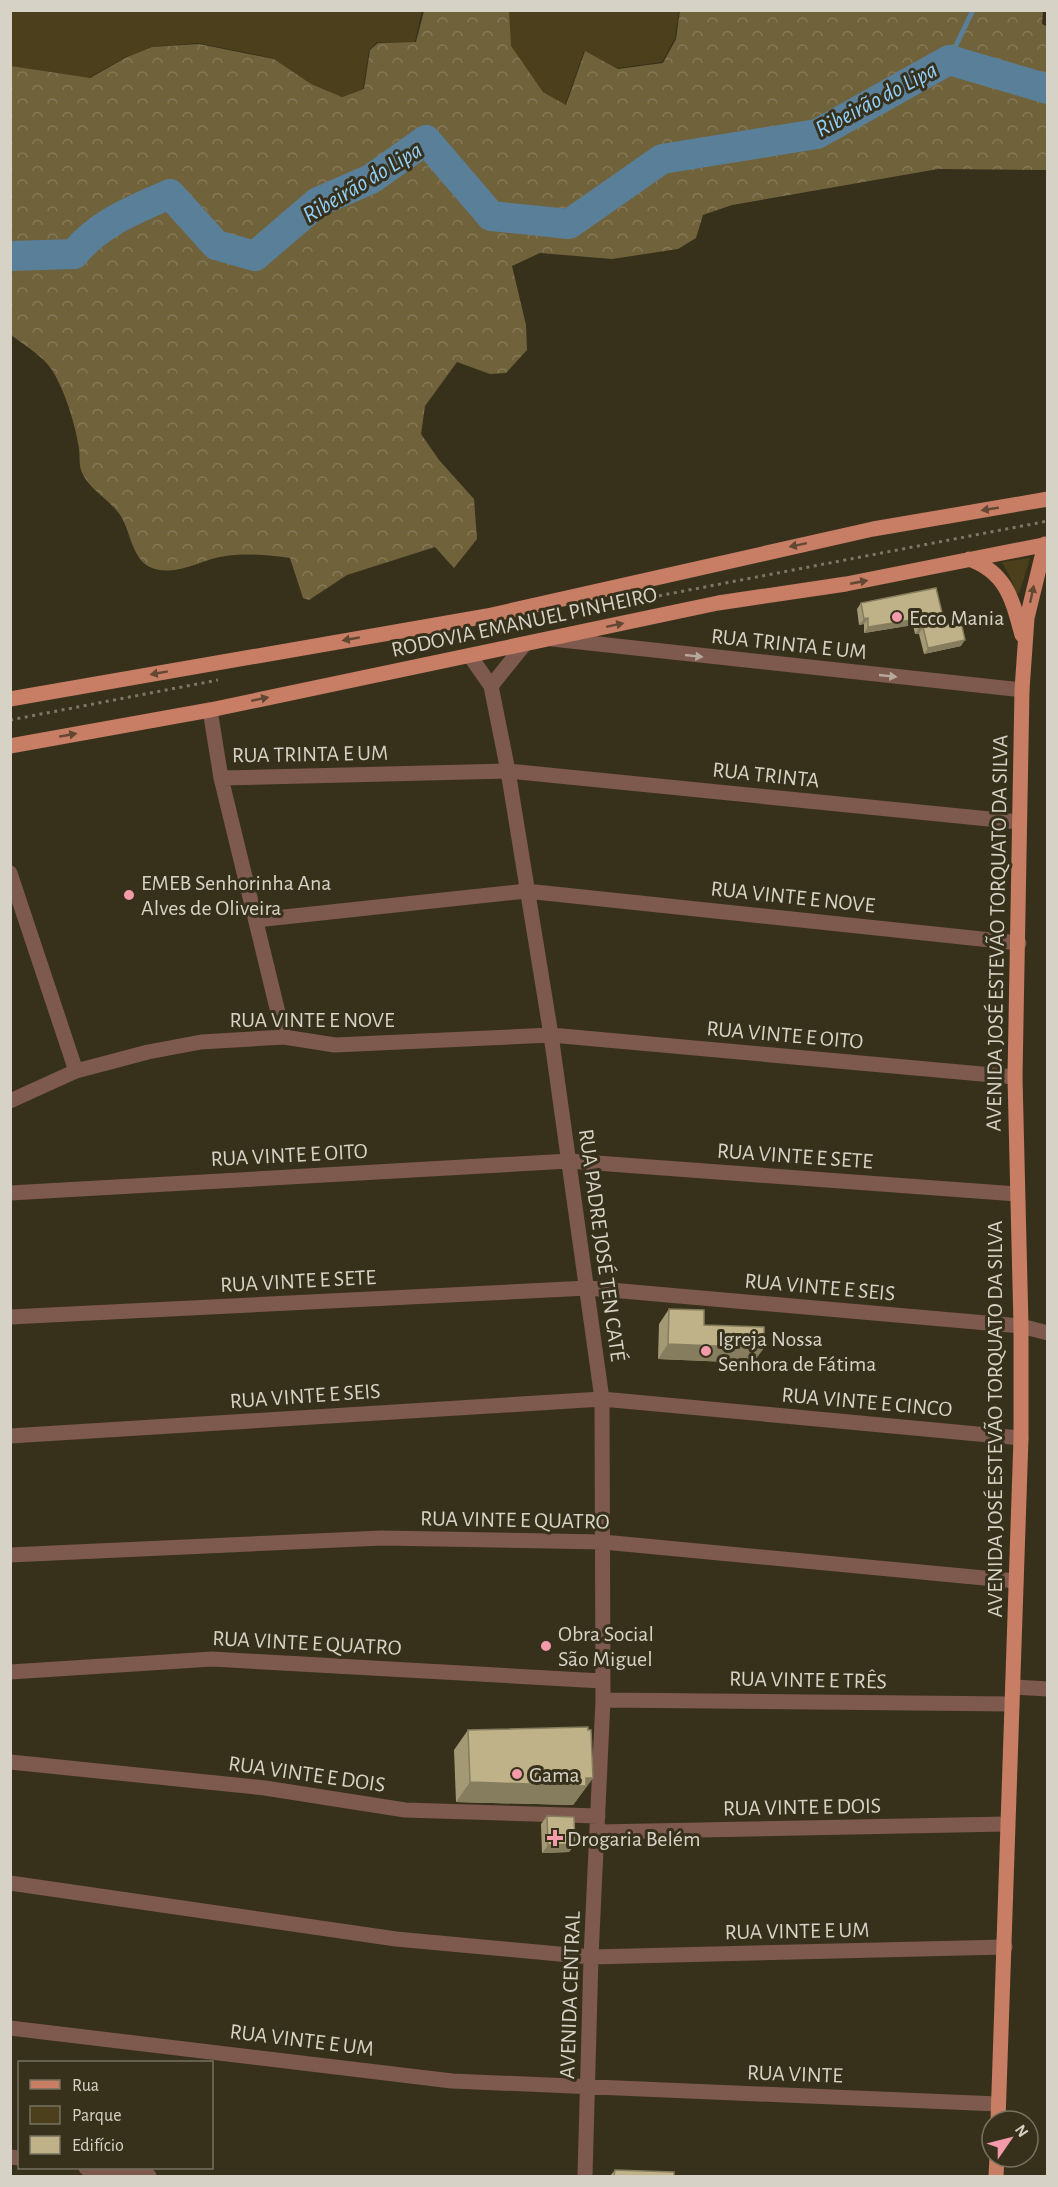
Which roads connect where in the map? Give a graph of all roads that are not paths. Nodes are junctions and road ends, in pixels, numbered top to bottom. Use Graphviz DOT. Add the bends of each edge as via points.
graph roads {
  1 [pos="1047,500"];
  2 [pos="1046,544"];
  3 [pos="969,559"];
  4 [pos="552,639"];
  5 [pos="524,645"];
  6 [pos="1024,646"];
  7 [pos="470,656"];
  8 [pos="491,686"];
  9 [pos="1022,690"];
  10 [pos="10,699"];
  11 [pos="210,710"];
  12 [pos="10,746"];
  13 [pos="508,771"];
  14 [pos="221,778"];
  15 [pos="1019,822"];
  16 [pos="10,873"];
  17 [pos="526,891"];
  18 [pos="256,920"];
  19 [pos="1019,943"];
  20 [pos="551,1035"];
  21 [pos="284,1037"];
  22 [pos="76,1071"];
  23 [pos="1015,1077"];
  24 [pos="10,1101"];
  25 [pos="569,1161"];
  26 [pos="10,1193"];
  27 [pos="1017,1194"];
  28 [pos="588,1288"];
  29 [pos="10,1317"];
  30 [pos="1022,1326"];
  31 [pos="1047,1333"];
  32 [pos="602,1399"];
  33 [pos="10,1436"];
  34 [pos="1021,1438"];
  35 [pos="603,1542"];
  36 [pos="10,1555"];
  37 [pos="1016,1581"];
  38 [pos="10,1672"];
  39 [pos="602,1682"];
  40 [pos="1014,1688"];
  41 [pos="1047,1689"];
  42 [pos="603,1700"];
  43 [pos="1012,1704"];
  44 [pos="10,1762"];
  45 [pos="598,1816"];
  46 [pos="1007,1824"];
  47 [pos="598,1832"];
  48 [pos="10,1883"];
  49 [pos="1005,1947"];
  50 [pos="591,1957"];
  51 [pos="10,2028"];
  52 [pos="589,2087"];
  53 [pos="998,2104"];
  54 [pos="998,2109"];
  55 [pos="95,2169"];
  56 [pos="149,2176"];
  57 [pos="585,2176"];
  1 -- 10 [label="main road, RODOVIA EMANUEL PINHEIRO, one-way" via="873,529 487,616"];
  2 -- 3 [label="main road, RODOVIA EMANUEL PINHEIRO"];
  6 -- 2 [label="main road, AVENIDA JOSÉ ESTEVÃO TORQUATO DA SILVA, one-way"];
  4 -- 3 [label="main road, RODOVIA EMANUEL PINHEIRO, one-way" via="718,603 846,584"];
  3 -- 6 [label="main road, AVENIDA JOSÉ ESTEVÃO TORQUATO DA SILVA" via="984,565 1011,594"];
  4 -- 5 [label="main road, RODOVIA EMANUEL PINHEIRO"];
  4 -- 9 [label="street, RUA TRINTA E UM, one-way"];
  5 -- 7 [label="main road, RODOVIA EMANUEL PINHEIRO"];
  5 -- 8 [label="street"];
  6 -- 9 [label="main road, AVENIDA JOSÉ ESTEVÃO TORQUATO DA SILVA"];
  7 -- 8 [label="street"];
  11 -- 7 [label="main road, RODOVIA EMANUEL PINHEIRO, one-way"];
  8 -- 13 [label="street, RUA PADRE JOSÉ TEN CATÉ"];
  9 -- 15 [label="main road, AVENIDA JOSÉ ESTEVÃO TORQUATO DA SILVA"];
  12 -- 11 [label="main road, RODOVIA EMANUEL PINHEIRO, one-way"];
  11 -- 14 [label="street"];
  13 -- 14 [label="street, RUA TRINTA E UM"];
  13 -- 15 [label="street, RUA TRINTA"];
  13 -- 17 [label="street, RUA PADRE JOSÉ TEN CATÉ"];
  14 -- 18 [label="street"];
  15 -- 19 [label="main road, AVENIDA JOSÉ ESTEVÃO TORQUATO DA SILVA"];
  16 -- 22 [label="street"];
  17 -- 18 [label="street"];
  17 -- 19 [label="street, RUA VINTE E NOVE"];
  17 -- 20 [label="street, RUA PADRE JOSÉ TEN CATÉ"];
  18 -- 21 [label="street"];
  19 -- 23 [label="main road, AVENIDA JOSÉ ESTEVÃO TORQUATO DA SILVA"];
  20 -- 21 [label="street, RUA VINTE E NOVE" via="335,1045"];
  20 -- 23 [label="street, RUA VINTE E OITO"];
  20 -- 25 [label="street, RUA PADRE JOSÉ TEN CATÉ"];
  21 -- 22 [label="street, RUA VINTE E NOVE" via="201,1042"];
  22 -- 24 [label="street, RUA VINTE E NOVE"];
  23 -- 27 [label="main road, AVENIDA JOSÉ ESTEVÃO TORQUATO DA SILVA"];
  25 -- 26 [label="street, RUA VINTE E OITO"];
  25 -- 27 [label="street, RUA VINTE E SETE"];
  25 -- 28 [label="street, RUA PADRE JOSÉ TEN CATÉ"];
  27 -- 30 [label="main road, AVENIDA JOSÉ ESTEVÃO TORQUATO DA SILVA"];
  28 -- 29 [label="street, RUA VINTE E SETE"];
  28 -- 30 [label="street, RUA VINTE E SEIS"];
  28 -- 32 [label="street, RUA PADRE JOSÉ TEN CATÉ"];
  30 -- 31 [label="street, RUA VINTE E SEIS"];
  30 -- 34 [label="main road, AVENIDA JOSÉ ESTEVÃO TORQUATO DA SILVA"];
  32 -- 33 [label="street, RUA VINTE E SEIS"];
  32 -- 34 [label="street, RUA VINTE E CINCO"];
  32 -- 35 [label="street, RUA PADRE JOSÉ TEN CATÉ"];
  34 -- 37 [label="main road, AVENIDA JOSÉ ESTEVÃO TORQUATO DA SILVA"];
  35 -- 36 [label="street, RUA VINTE E QUATRO" via="382,1538"];
  35 -- 37 [label="street, RUA VINTE E QUATRO"];
  35 -- 39 [label="street, RUA PADRE JOSÉ TEN CATÉ"];
  37 -- 40 [label="main road, AVENIDA JOSÉ ESTEVÃO TORQUATO DA SILVA"];
  38 -- 39 [label="street, RUA VINTE E QUATRO" via="212,1659"];
  39 -- 42 [label="street, RUA PADRE JOSÉ TEN CATÉ"];
  40 -- 41 [label="street"];
  40 -- 43 [label="main road, AVENIDA JOSÉ ESTEVÃO TORQUATO DA SILVA"];
  42 -- 43 [label="street, RUA VINTE E TRÊS"];
  42 -- 45 [label="street, RUA PADRE JOSÉ TEN CATÉ"];
  43 -- 46 [label="main road, AVENIDA JOSÉ ESTEVÃO TORQUATO DA SILVA"];
  44 -- 45 [label="street, RUA VINTE E DOIS" via="265,1788 405,1810"];
  45 -- 47 [label="street, AVENIDA CENTRAL"];
  46 -- 47 [label="street, RUA VINTE E DOIS"];
  46 -- 49 [label="main road, AVENIDA JOSÉ ESTEVÃO TORQUATO DA SILVA"];
  47 -- 50 [label="street, AVENIDA CENTRAL"];
  48 -- 50 [label="street" via="396,1938"];
  49 -- 50 [label="street, RUA VINTE E UM"];
  49 -- 53 [label="main road, AVENIDA JOSÉ ESTEVÃO TORQUATO DA SILVA"];
  50 -- 52 [label="street, AVENIDA CENTRAL"];
  51 -- 52 [label="street, RUA VINTE E UM" via="452,2081"];
  52 -- 53 [label="street, RUA VINTE"];
  52 -- 57 [label="street, AVENIDA CENTRAL"];
  53 -- 54 [label="main road, AVENIDA JOSÉ ESTEVÃO TORQUATO DA SILVA"];
  55 -- 56 [label="street"];
}
